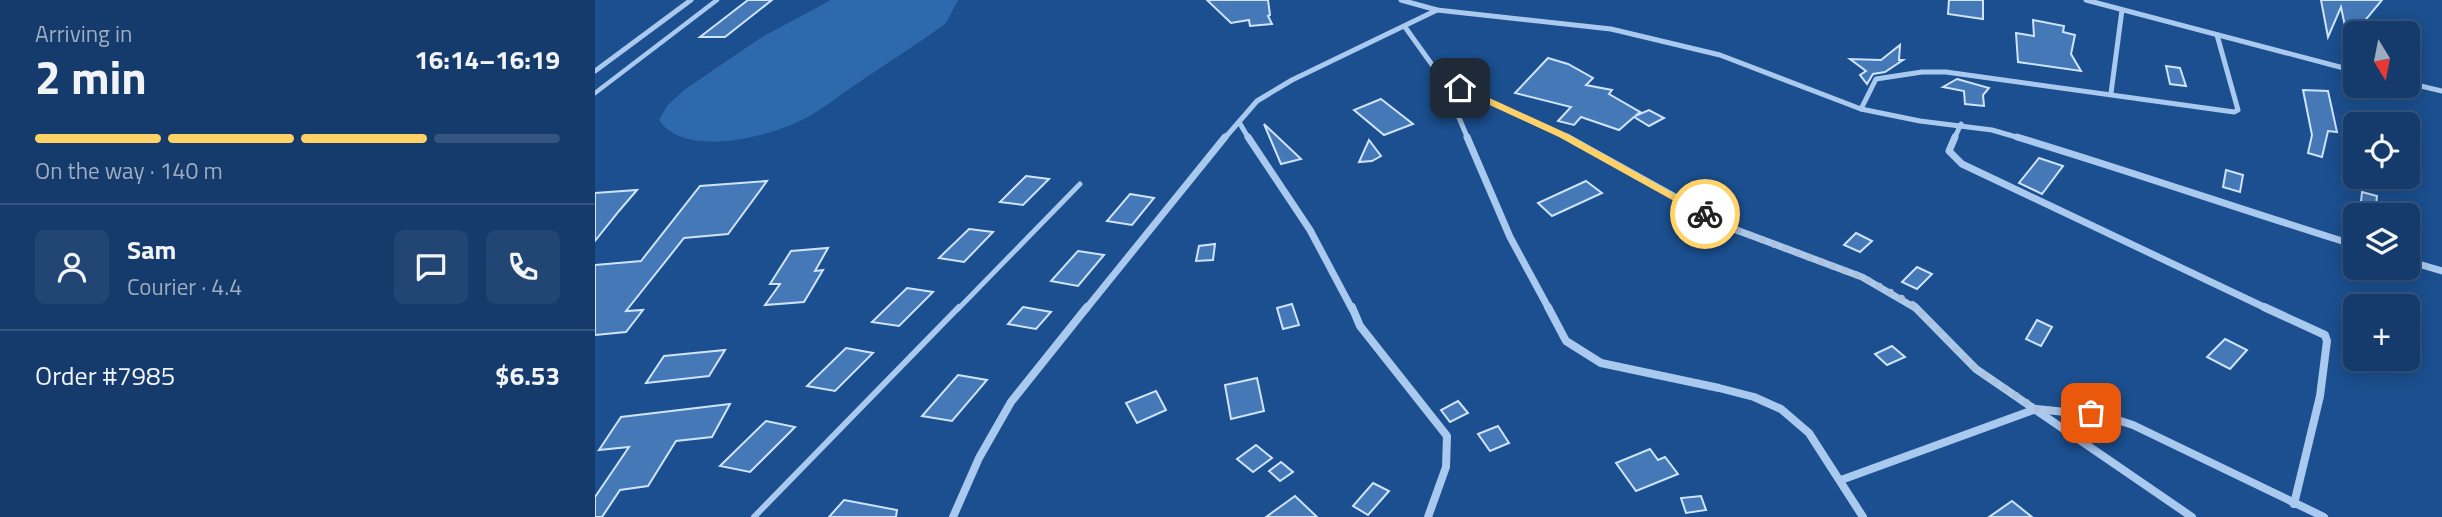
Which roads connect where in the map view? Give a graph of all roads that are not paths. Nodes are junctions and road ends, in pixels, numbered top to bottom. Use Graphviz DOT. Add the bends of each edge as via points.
graph roads {
  1 [pos="691,0"];
  2 [pos="717,0"];
  3 [pos="1401,0"];
  4 [pos="2086,0"];
  5 [pos="1437,10"];
  6 [pos="2122,10"];
  7 [pos="1405,27"];
  8 [pos="2217,35"];
  9 [pos="2343,68"];
  10 [pos="595,71"];
  11 [pos="1443,80"];
  12 [pos="2420,86"];
  13 [pos="2442,91"];
  14 [pos="595,93"];
  15 [pos="2111,93"];
  16 [pos="1861,108"];
  17 [pos="1239,122"];
  18 [pos="1961,124"];
  19 [pos="1080,184"];
  20 [pos="2343,241"];
  21 [pos="2420,265"];
  22 [pos="2442,271"];
  23 [pos="2036,409"];
  24 [pos="1841,480"];
  25 [pos="2294,504"];
  26 [pos="754,517"];
  27 [pos="953,517"];
  28 [pos="1428,517"];
  29 [pos="1863,517"];
  30 [pos="2192,517"];
  31 [pos="2324,517"];
  1 -- 10 [label="street"];
  2 -- 14 [label="lane"];
  3 -- 5 [label="street"];
  4 -- 6 [label="street"];
  5 -- 7 [label="street"];
  5 -- 16 [label="street" via="1611,29 1720,55"];
  6 -- 8 [label="street"];
  6 -- 15 [label="street"];
  7 -- 11 [label="street"];
  7 -- 17 [label="street" via="1275,90 1257,101"];
  8 -- 9 [label="street"];
  8 -- 15 [label="street" via="2238,110 2227,113"];
  11 -- 23 [label="street" via="1563,135 1731,228 1862,277 1912,304 1976,369"];
  11 -- 24 [label="street" via="1510,237 1566,341 1601,363 1719,388 1781,409 1809,433"];
  12 -- 13 [label="street"];
  15 -- 16 [label="street" via="1965,73 1922,72 1876,79"];
  16 -- 18 [label="street" via="1920,121"];
  17 -- 27 [label="street" via="1011,402 968,476"];
  17 -- 28 [label="street" via="1310,230 1360,326 1447,436 1448,461"];
  18 -- 20 [label="street" via="2143,175"];
  18 -- 25 [label="street" via="1949,151 1962,164 2325,335 2320,396"];
  19 -- 26 [label="lane"];
  21 -- 22 [label="street"];
  23 -- 24 [label="street"];
  23 -- 25 [label="street" via="2105,415 2133,425"];
  23 -- 30 [label="street"];
  24 -- 29 [label="street"];
  25 -- 31 [label="street"];
}
